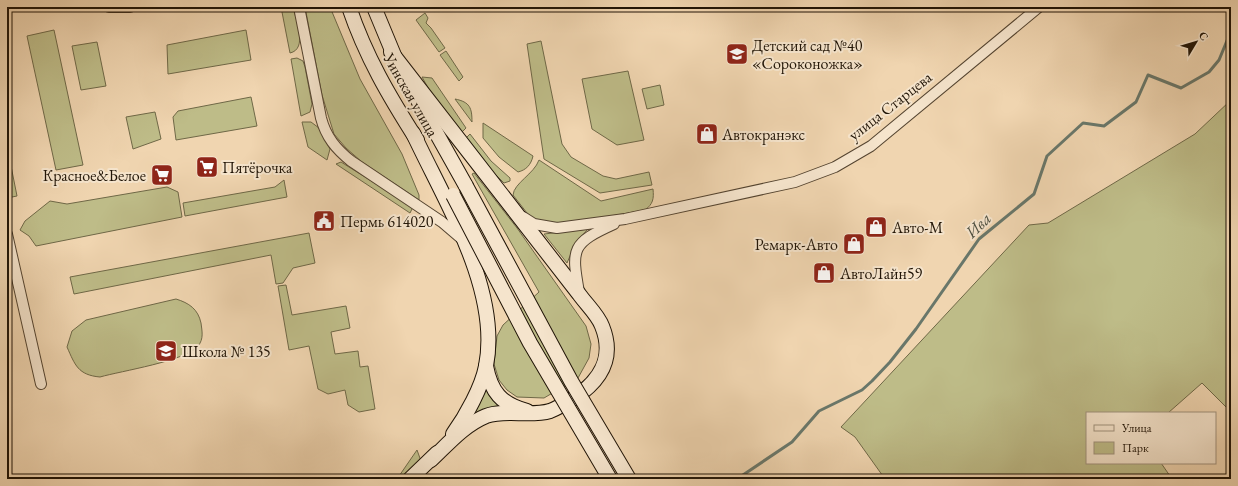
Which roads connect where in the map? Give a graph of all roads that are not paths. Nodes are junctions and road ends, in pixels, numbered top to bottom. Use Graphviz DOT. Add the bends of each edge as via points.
graph roads {
  1 [pos="110,7"];
  2 [pos="130,7"];
  3 [pos="299,7"];
  4 [pos="349,7"];
  5 [pos="374,7"];
  6 [pos="1039,7"];
  7 [pos="392,52"];
  8 [pos="412,133"];
  9 [pos="518,214"];
  10 [pos="625,220"];
  11 [pos="7,235"];
  12 [pos="465,242"];
  13 [pos="579,294"];
  14 [pos="486,366"];
  15 [pos="41,384"];
  16 [pos="530,412"];
  17 [pos="431,460"];
  18 [pos="410,479"];
  19 [pos="610,479"];
  20 [pos="629,479"];
  1 -- 2 [label="street"];
  3 -- 12 [label="street" via="321,118 327,136 340,152 442,222"];
  4 -- 8 [label="main road, Уинская улица" via="379,80"];
  5 -- 7 [label="main road, Уинская улица"];
  6 -- 10 [label="street, улица Старцева" via="871,146 835,167 795,182"];
  7 -- 9 [label="main road"];
  7 -- 20 [label="main road, Уинская улица, bridge" via="571,381"];
  8 -- 12 [label="main road"];
  8 -- 19 [label="main road, Уинская улица, bridge" via="452,195 530,343"];
  9 -- 10 [label="street" via="534,224 557,228"];
  9 -- 13 [label="main road"];
  10 -- 13 [label="street" via="588,236 579,247 574,263"];
  11 -- 15 [label="street"];
  12 -- 14 [label="main road" via="480,284 488,322"];
  13 -- 16 [label="main road" via="602,325 606,354 601,374 587,389 563,405 549,411"];
  14 -- 16 [label="main road" via="492,388 500,398"];
  14 -- 17 [label="main road" via="468,410"];
  16 -- 17 [label="main road" via="496,414 472,423"];
  17 -- 18 [label="main road"];
}
